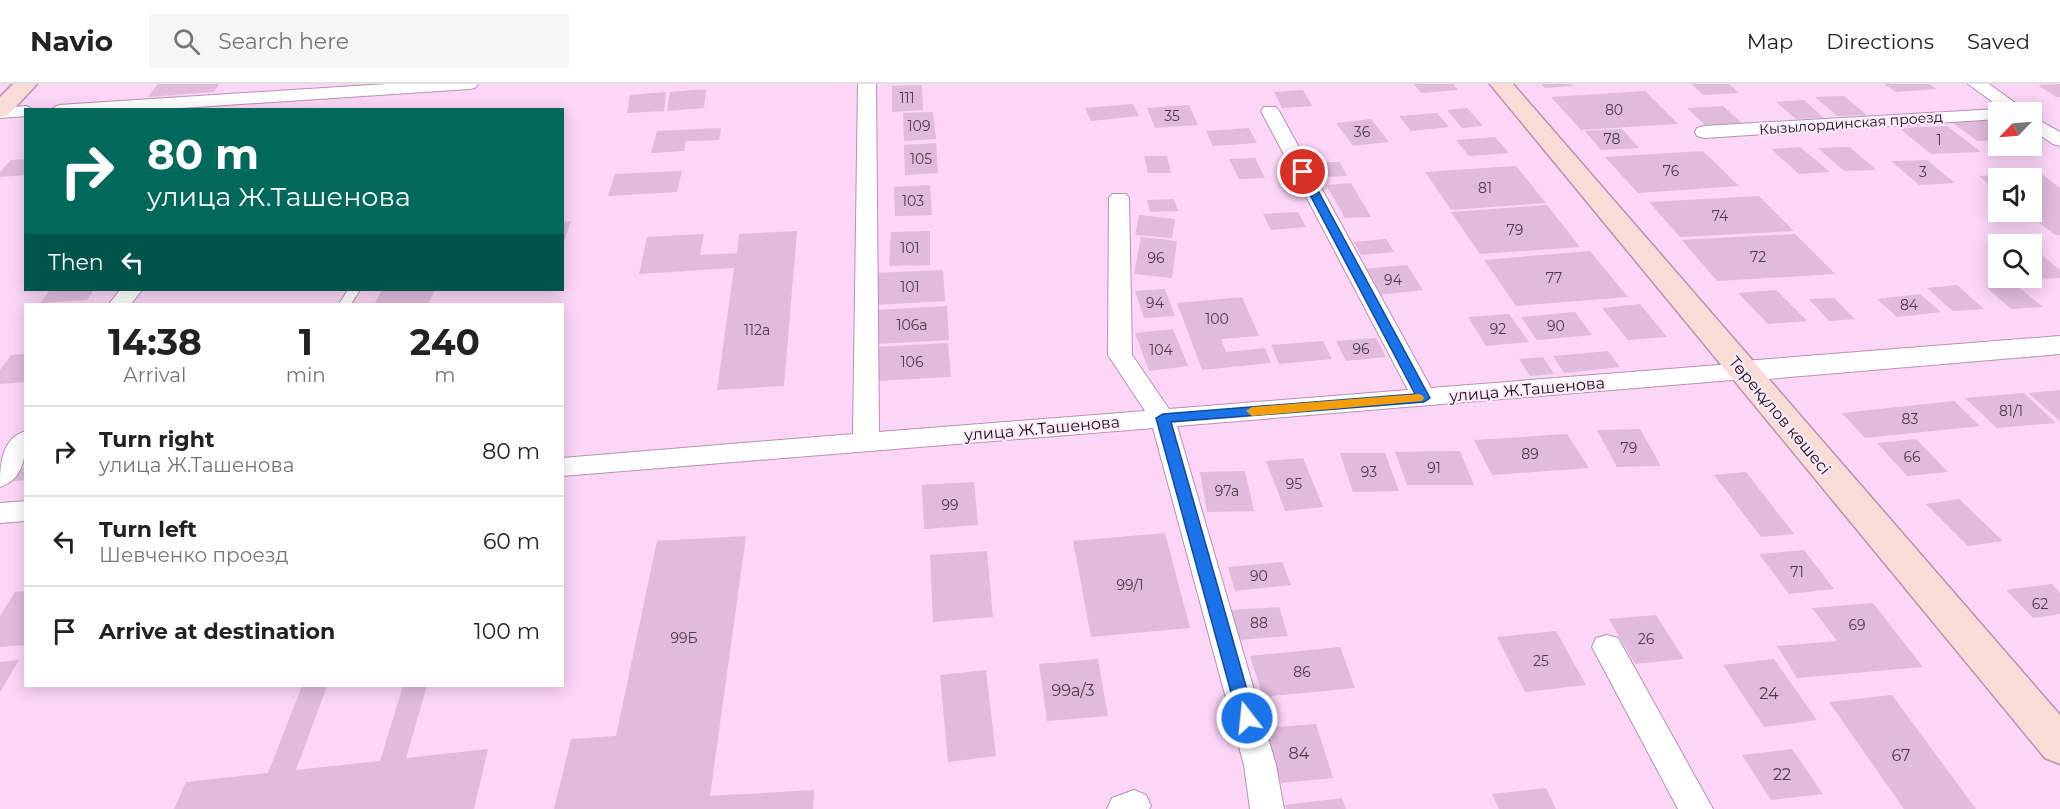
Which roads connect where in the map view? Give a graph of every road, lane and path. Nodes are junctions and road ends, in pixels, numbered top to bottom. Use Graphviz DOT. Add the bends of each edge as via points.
graph roads {
  1 [pos="26,84"];
  2 [pos="469,84"];
  3 [pos="867,84"];
  4 [pos="1501,84"];
  5 [pos="1977,84"];
  6 [pos="265,97"];
  7 [pos="2004,102"];
  8 [pos="91,108"];
  9 [pos="0,111"];
  10 [pos="24,111"];
  11 [pos="1270,111"];
  12 [pos="1988,115"];
  13 [pos="2042,128"];
  14 [pos="1704,132"];
  15 [pos="2060,140"];
  16 [pos="1119,198"];
  17 [pos="130,291"];
  18 [pos="121,303"];
  19 [pos="2060,345"];
  20 [pos="1744,371"];
  21 [pos="1424,398"];
  22 [pos="1163,418"];
  23 [pos="24,443"];
  24 [pos="866,443"];
  25 [pos="564,467"];
  26 [pos="0,477"];
  27 [pos="24,511"];
  28 [pos="0,513"];
  29 [pos="1607,647"];
  30 [pos="2060,745"];
  31 [pos="1267,809"];
  32 [pos="1696,809"];
  1 -- 9 [label="main road"];
  2 -- 6 [label="street"];
  3 -- 24 [label="street"];
  4 -- 20 [label="main road, Төреқұлов көшесі"];
  5 -- 7 [label="street"];
  6 -- 8 [label="street"];
  9 -- 10 [label="street"];
  11 -- 21 [label="street"];
  12 -- 14 [label="street, Кызылординская проезд"];
  13 -- 15 [label="street"];
  16 -- 22 [label="street" via="1120,355"];
  17 -- 18 [label="street"];
  19 -- 20 [label="street, улица Ж.Ташенова"];
  20 -- 21 [label="street, улица Ж.Ташенова"];
  20 -- 30 [label="main road, Төреқұлов көшесі"];
  21 -- 22 [label="street, улица Ж.Ташенова"];
  22 -- 24 [label="street, улица Ж.Ташенова"];
  22 -- 31 [label="street" via="1260,765"];
  23 -- 26 [label="street"];
  24 -- 25 [label="street, улица Ж.Ташенова"];
  27 -- 28 [label="street"];
  29 -- 32 [label="street"];
}
